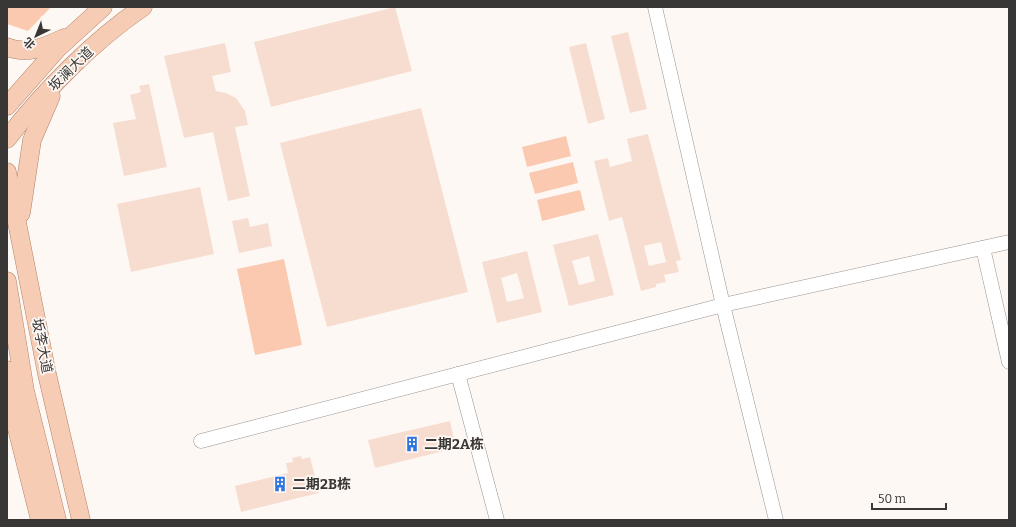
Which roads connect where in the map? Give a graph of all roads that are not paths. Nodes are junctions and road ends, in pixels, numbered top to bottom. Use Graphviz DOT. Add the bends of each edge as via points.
graph roads {
  1 [pos="104,7"];
  2 [pos="143,7"];
  3 [pos="655,7"];
  4 [pos="78,29"];
  5 [pos="7,48"];
  6 [pos="64,75"];
  7 [pos="7,106"];
  8 [pos="7,139"];
  9 [pos="7,172"];
  10 [pos="21,234"];
  11 [pos="1009,242"];
  12 [pos="983,248"];
  13 [pos="7,281"];
  14 [pos="723,305"];
  15 [pos="1009,362"];
  16 [pos="7,370"];
  17 [pos="458,374"];
  18 [pos="201,441"];
  19 [pos="40,520"];
  20 [pos="57,520"];
  21 [pos="80,520"];
  22 [pos="497,520"];
  23 [pos="776,520"];
  1 -- 4 [label="main road, 坂澜大道"];
  2 -- 6 [label="main road, 坂澜大道" via="112,30"];
  3 -- 14 [label="street"];
  4 -- 5 [label="main road" via="42,48 29,51"];
  4 -- 7 [label="main road, 坂澜大道"];
  6 -- 8 [label="main road, 坂澜大道"];
  6 -- 10 [label="main road" via="50,97 32,140 24,185"];
  9 -- 10 [label="main road, 坂李大道"];
  10 -- 21 [label="main road, 坂李大道" via="47,374"];
  11 -- 12 [label="street"];
  12 -- 14 [label="street"];
  12 -- 15 [label="street"];
  13 -- 20 [label="main road, 坂李大道" via="25,390"];
  14 -- 17 [label="street"];
  14 -- 23 [label="street"];
  16 -- 19 [label="main road" via="15,421"];
  17 -- 18 [label="street"];
  17 -- 22 [label="street"];
}
